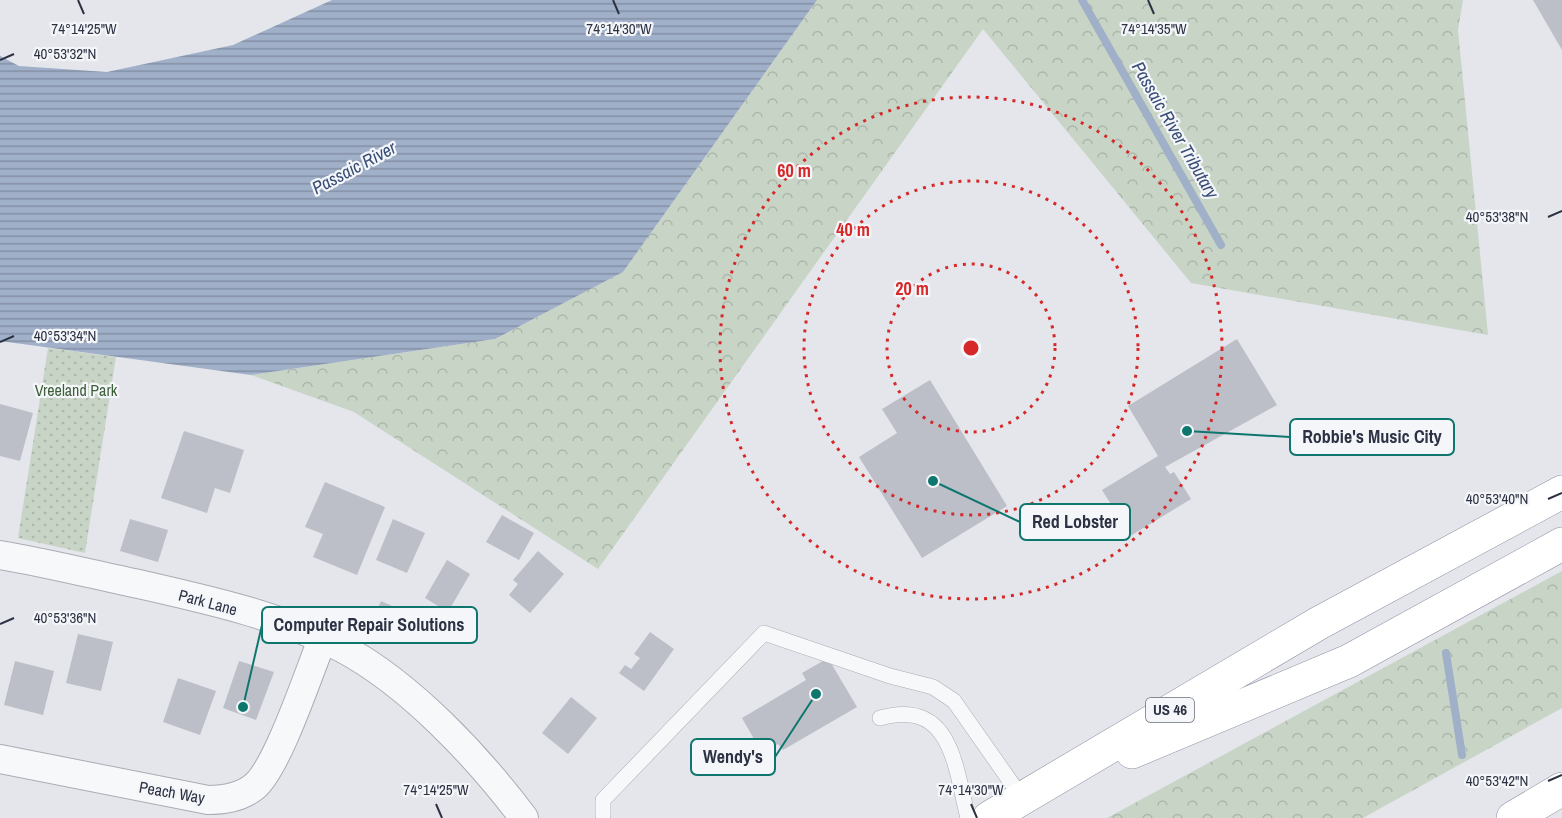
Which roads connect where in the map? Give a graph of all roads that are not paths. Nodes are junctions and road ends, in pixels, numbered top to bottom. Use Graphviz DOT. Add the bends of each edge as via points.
graph roads {
  1 [pos="1562,492"];
  2 [pos="1562,544"];
  3 [pos="0,555"];
  4 [pos="322,640"];
  5 [pos="880,718"];
  6 [pos="0,759"];
  7 [pos="1562,789"];
  8 [pos="1022,798"];
  9 [pos="603,816"];
  10 [pos="524,818"];
  11 [pos="968,818"];
  12 [pos="989,818"];
  13 [pos="1513,818"];
  1 -- 8 [label="highway, US 46" via="1319,623"];
  2 -- 8 [label="highway" via="1348,661"];
  3 -- 4 [label="street, Park Lane" via="200,598"];
  4 -- 6 [label="street, Peach Way" via="270,767 244,793 208,800"];
  4 -- 10 [label="street, Park Lane" via="342,648 391,681 433,717"];
  5 -- 11 [label="lane" via="896,714 921,716 943,733"];
  7 -- 13 [label="highway"];
  8 -- 9 [label="lane" via="954,701 933,687 764,633 603,800"];
  8 -- 12 [label="highway, US 46"];
}
